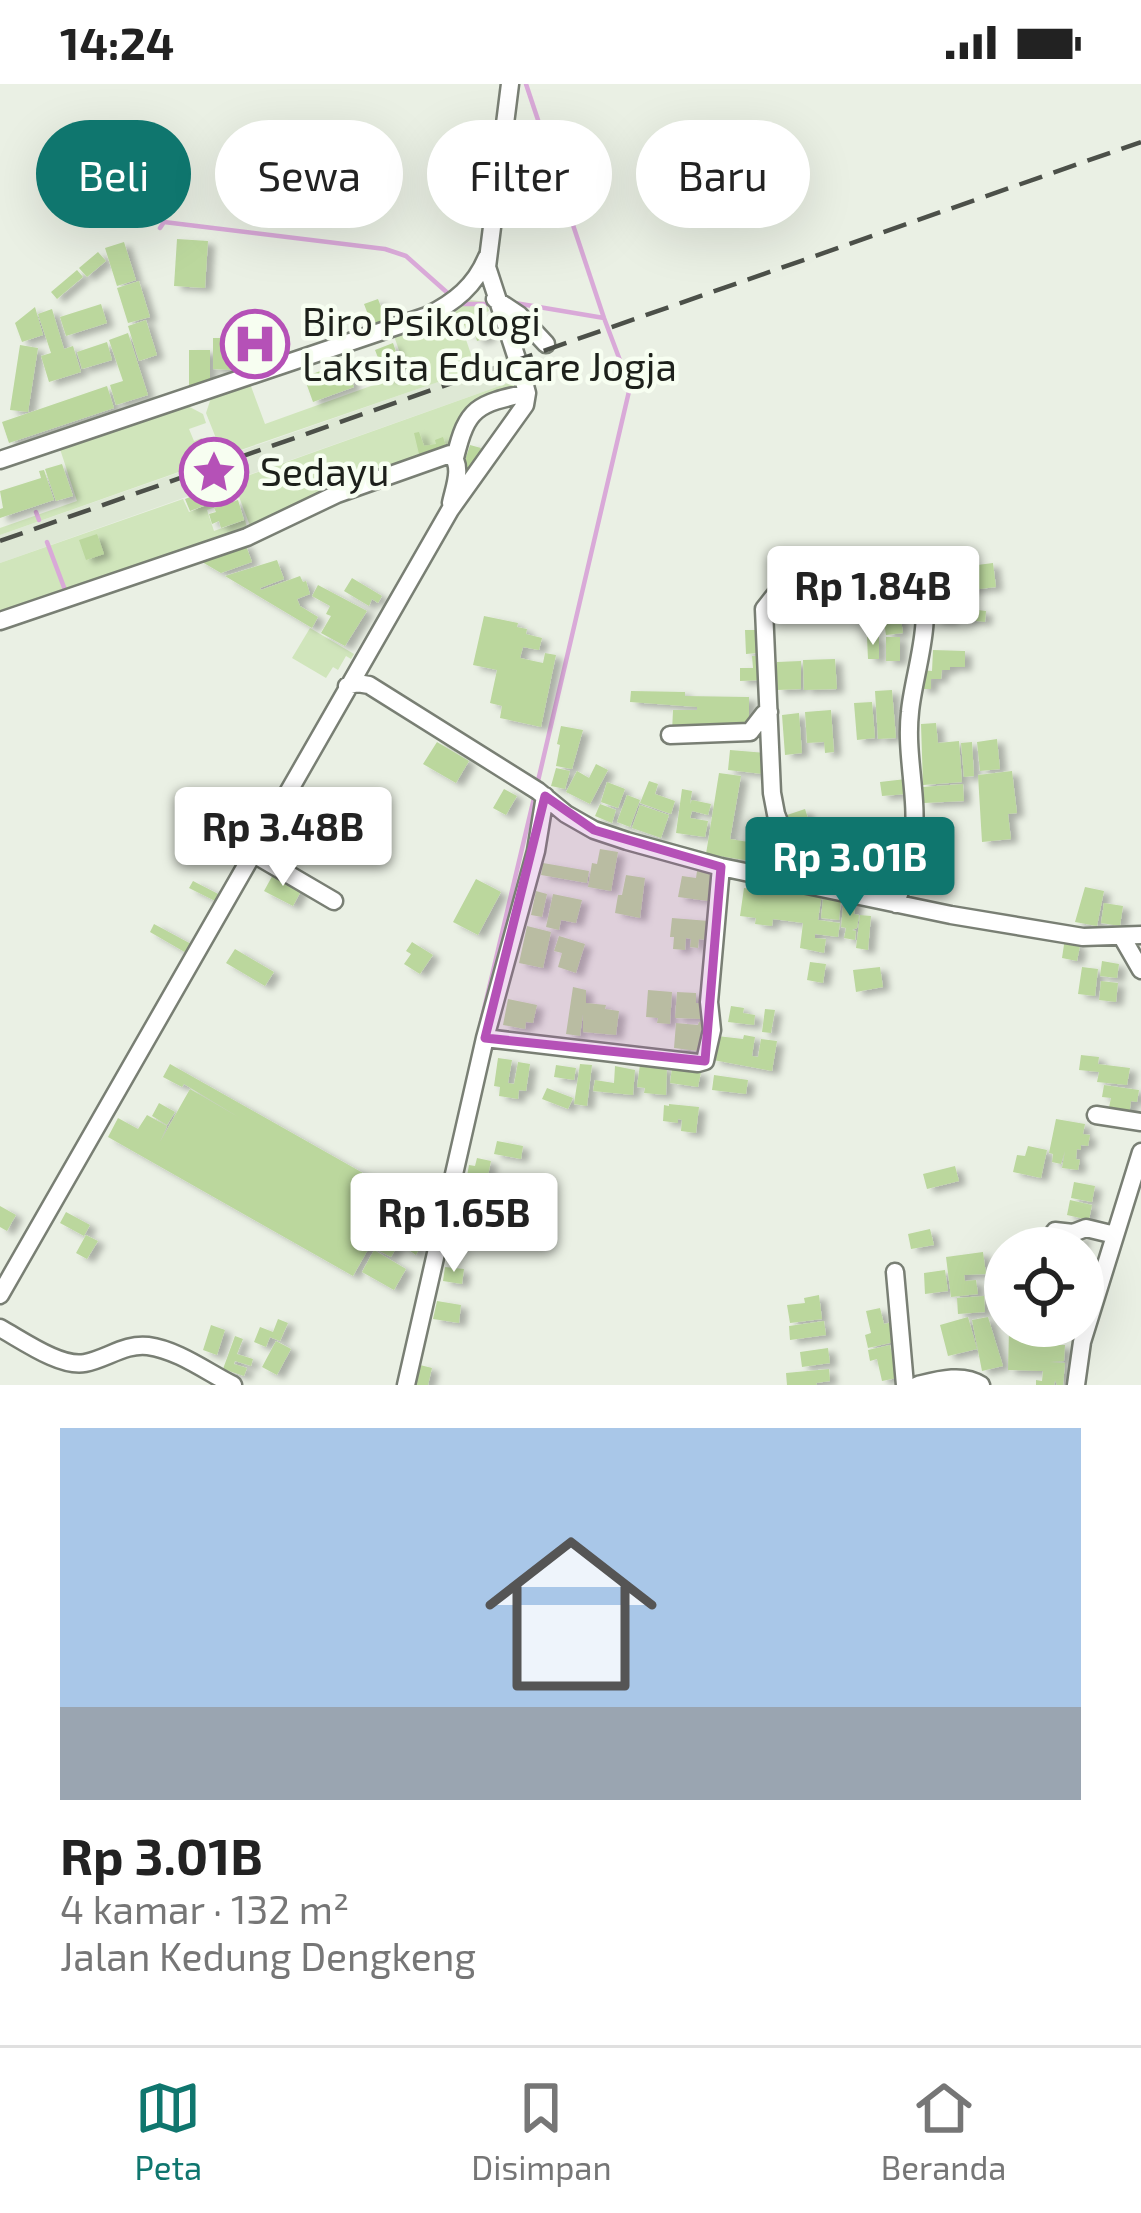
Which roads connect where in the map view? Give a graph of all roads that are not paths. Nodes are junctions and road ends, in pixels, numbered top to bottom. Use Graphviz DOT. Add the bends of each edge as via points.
graph roads {
  1 [pos="510,84"];
  2 [pos="487,256"];
  3 [pos="459,297"];
  4 [pos="496,300"];
  5 [pos="546,344"];
  6 [pos="527,393"];
  7 [pos="455,458"];
  8 [pos="0,460"];
  9 [pos="450,510"];
  10 [pos="0,621"];
  11 [pos="371,646"];
  12 [pos="346,686"];
  13 [pos="391,698"];
  14 [pos="769,712"];
  15 [pos="670,735"];
  16 [pos="544,796"];
  17 [pos="252,853"];
  18 [pos="721,867"];
  19 [pos="803,884"];
  20 [pos="334,901"];
  21 [pos="896,904"];
  22 [pos="1131,936"];
  23 [pos="1141,970"];
  24 [pos="485,1038"];
  25 [pos="1096,1115"];
  26 [pos="1141,1122"];
  27 [pos="1141,1152"];
  28 [pos="1104,1232"];
  29 [pos="1114,1234"];
  30 [pos="895,1272"];
  31 [pos="0,1295"];
  32 [pos="0,1328"];
  33 [pos="233,1385"];
  34 [pos="406,1385"];
  35 [pos="905,1385"];
  36 [pos="917,1385"];
  37 [pos="981,1385"];
  38 [pos="1076,1385"];
  1 -- 2 [label="street"];
  2 -- 3 [label="street"];
  2 -- 4 [label="street"];
  3 -- 4 [label="street"];
  3 -- 8 [label="street" via="398,327"];
  4 -- 5 [label="street"];
  4 -- 6 [label="street"];
  6 -- 7 [label="street" via="470,414"];
  6 -- 9 [label="street"];
  7 -- 9 [label="street"];
  7 -- 10 [label="street" via="442,456 247,537"];
  9 -- 11 [label="street"];
  11 -- 12 [label="street"];
  11 -- 13 [label="street" via="372,672"];
  12 -- 13 [label="street" via="362,683"];
  12 -- 17 [label="street"];
  13 -- 16 [label="street"];
  14 -- 15 [label="street" via="750,732"];
  14 -- 19 [label="street" via="776,814"];
  14 -- 21 [label="street" via="769,601 828,580 897,569 913,575 924,611 910,712 915,809"];
  16 -- 18 [label="street" via="594,830"];
  16 -- 24 [label="street"];
  17 -- 20 [label="street"];
  17 -- 31 [label="street"];
  18 -- 19 [label="street"];
  18 -- 24 [label="street" via="705,1061"];
  19 -- 21 [label="street"];
  21 -- 22 [label="street" via="1083,937"];
  22 -- 23 [label="street"];
  24 -- 34 [label="street"];
  25 -- 26 [label="street"];
  27 -- 29 [label="street"];
  28 -- 29 [label="street"];
  29 -- 38 [label="street"];
  30 -- 35 [label="street"];
  32 -- 33 [label="street" via="68,1364 148,1346"];
  36 -- 37 [label="street"];
}
